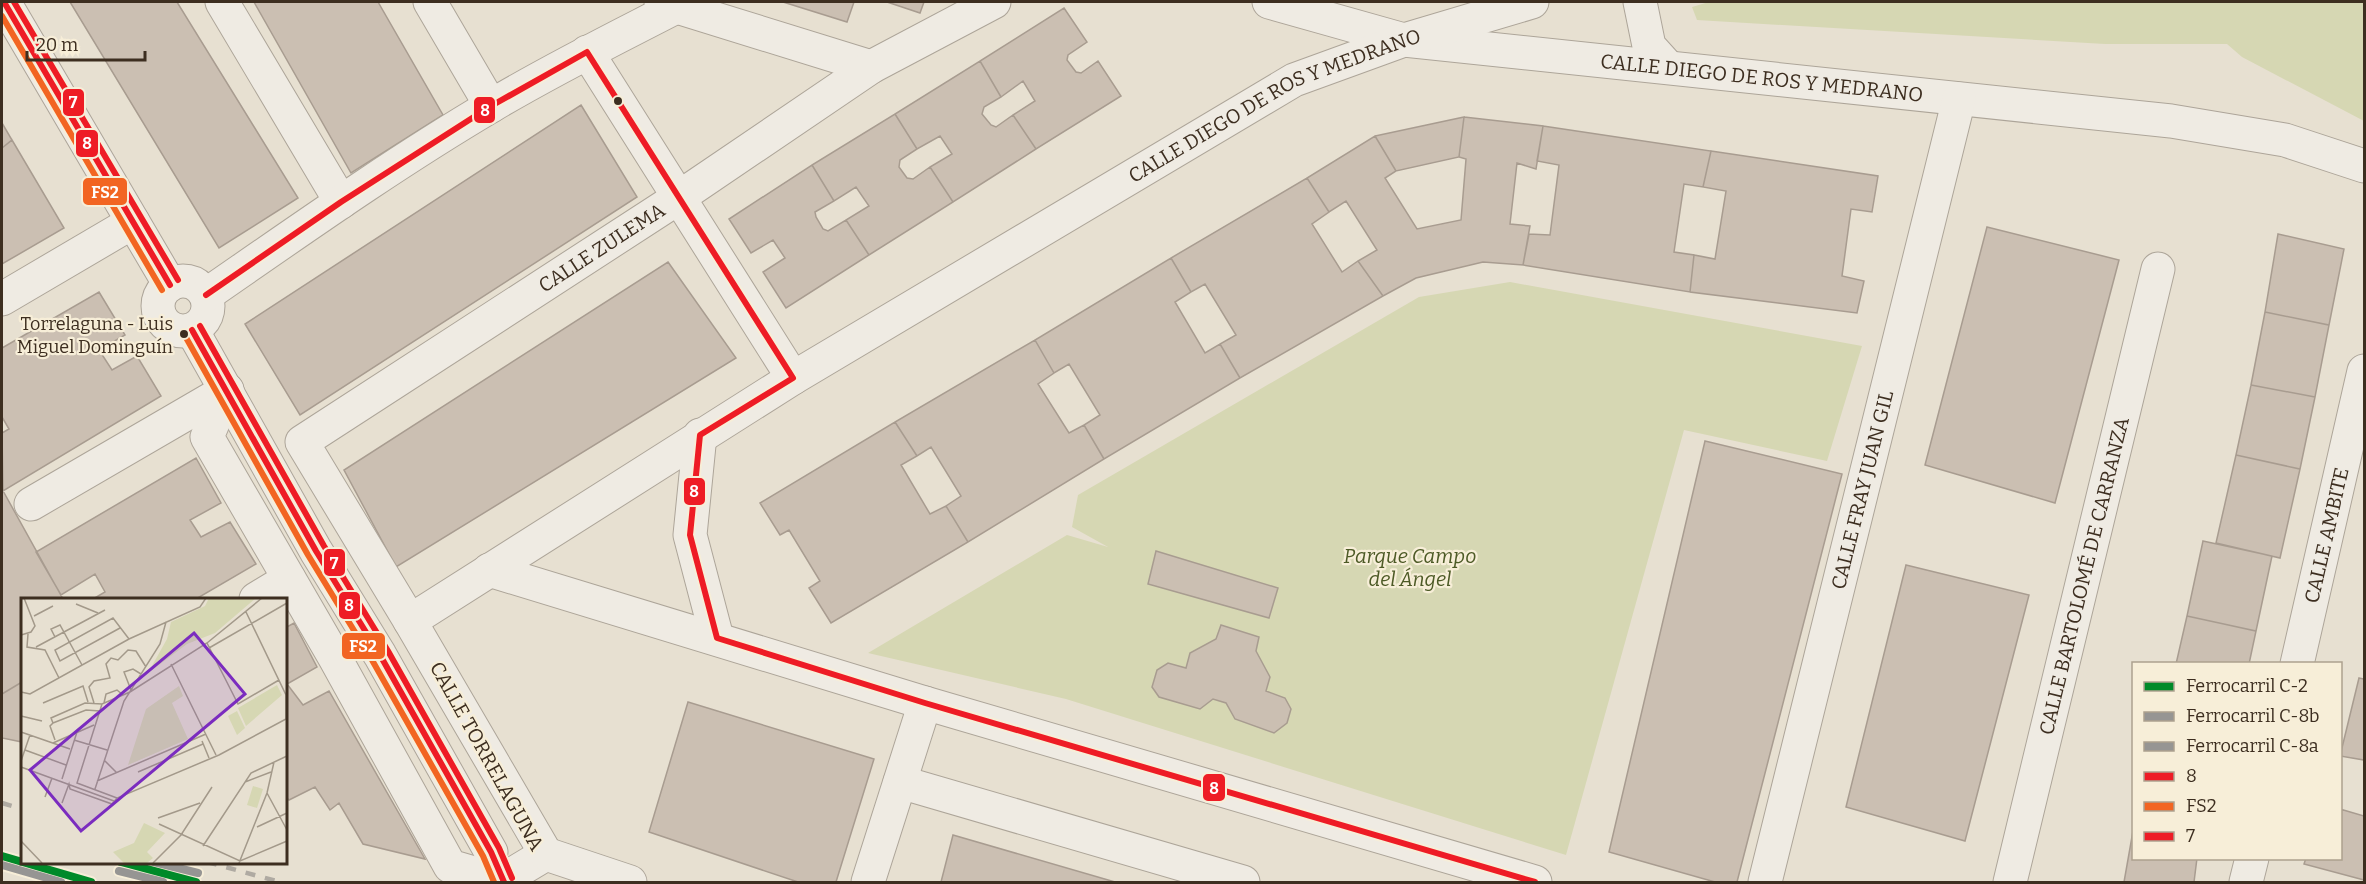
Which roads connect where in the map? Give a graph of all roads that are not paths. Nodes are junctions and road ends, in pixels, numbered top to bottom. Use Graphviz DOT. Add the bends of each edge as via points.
graph roads {
  1 [pos="4,2"];
  2 [pos="222,2"];
  3 [pos="430,2"];
  4 [pos="994,2"];
  5 [pos="1269,2"];
  6 [pos="1532,2"];
  7 [pos="1640,2"];
  8 [pos="668,4"];
  9 [pos="1325,10"];
  10 [pos="1423,24"];
  11 [pos="587,52"];
  12 [pos="871,67"];
  13 [pos="1668,67"];
  14 [pos="1959,99"];
  15 [pos="491,106"];
  16 [pos="2364,166"];
  17 [pos="678,198"];
  18 [pos="341,202"];
  19 [pos="133,222"];
  20 [pos="2158,269"];
  21 [pos="170,285"];
  22 [pos="206,295"];
  23 [pos="2,299"];
  24 [pos="192,330"];
  25 [pos="2364,371"];
  26 [pos="793,378"];
  27 [pos="227,390"];
  28 [pos="700,435"];
  29 [pos="302,442"];
  30 [pos="32,504"];
  31 [pos="489,570"];
  32 [pos="289,579"];
  33 [pos="258,598"];
  34 [pos="410,621"];
  35 [pos="717,638"];
  36 [pos="2297,662"];
  37 [pos="925,703"];
  38 [pos="900,782"];
  39 [pos="491,852"];
  40 [pos="546,854"];
  41 [pos="2252,860"];
  42 [pos="630,882"];
  43 [pos="868,882"];
  44 [pos="1243,882"];
  45 [pos="1535,882"];
  46 [pos="1765,882"];
  47 [pos="2010,882"];
  48 [pos="2246,882"];
  1 -- 19 [label="street"];
  2 -- 18 [label="street"];
  3 -- 15 [label="street"];
  4 -- 12 [label="street, CALLE ZULEMA"];
  5 -- 9 [label="street"];
  6 -- 10 [label="street"];
  7 -- 13 [label="street" via="1649,46"];
  8 -- 11 [label="street"];
  8 -- 12 [label="street"];
  9 -- 10 [label="street"];
  10 -- 13 [label="street, CALLE DIEGO DE ROS Y MEDRANO"];
  10 -- 26 [label="street, CALLE DIEGO DE ROS Y MEDRANO" via="1294,80"];
  11 -- 15 [label="street"];
  11 -- 17 [label="street"];
  12 -- 17 [label="street, CALLE ZULEMA"];
  13 -- 14 [label="street, CALLE DIEGO DE ROS Y MEDRANO"];
  14 -- 16 [label="street, CALLE DIEGO DE ROS Y MEDRANO" via="2171,121 2251,134 2285,140"];
  14 -- 46 [label="street, CALLE FRAY JUAN GIL"];
  15 -- 18 [label="street"];
  17 -- 26 [label="street"];
  17 -- 29 [label="street, CALLE ZULEMA"];
  18 -- 22 [label="street"];
  19 -- 21 [label="street"];
  19 -- 23 [label="street"];
  20 -- 47 [label="street, CALLE BARTOLOMÉ DE CARRANZA"];
  21 -- 22 [label="street" via="186,281"];
  21 -- 24 [label="street" via="158,304 163,320 176,330"];
  22 -- 24 [label="street" via="208,311 200,326"];
  24 -- 27 [label="street"];
  25 -- 36 [label="street, CALLE AMBITE"];
  26 -- 28 [label="street, CALLE DIEGO DE ROS Y MEDRANO"];
  27 -- 30 [label="street"];
  27 -- 32 [label="street, CALLE TORRELAGUNA" via="207,436"];
  27 -- 39 [label="street"];
  28 -- 31 [label="street, CALLE DIEGO DE ROS Y MEDRANO"];
  28 -- 35 [label="street" via="690,535"];
  29 -- 34 [label="street, CALLE TORRELAGUNA"];
  31 -- 34 [label="street, CALLE DIEGO DE ROS Y MEDRANO"];
  31 -- 35 [label="street"];
  32 -- 33 [label="street"];
  32 -- 40 [label="street, CALLE TORRELAGUNA" via="450,866 501,881"];
  34 -- 40 [label="street, CALLE TORRELAGUNA"];
  35 -- 37 [label="street"];
  37 -- 38 [label="street"];
  37 -- 45 [label="street"];
  38 -- 43 [label="street"];
  38 -- 44 [label="street"];
  40 -- 42 [label="street"];
  41 -- 48 [label="street"];
}
